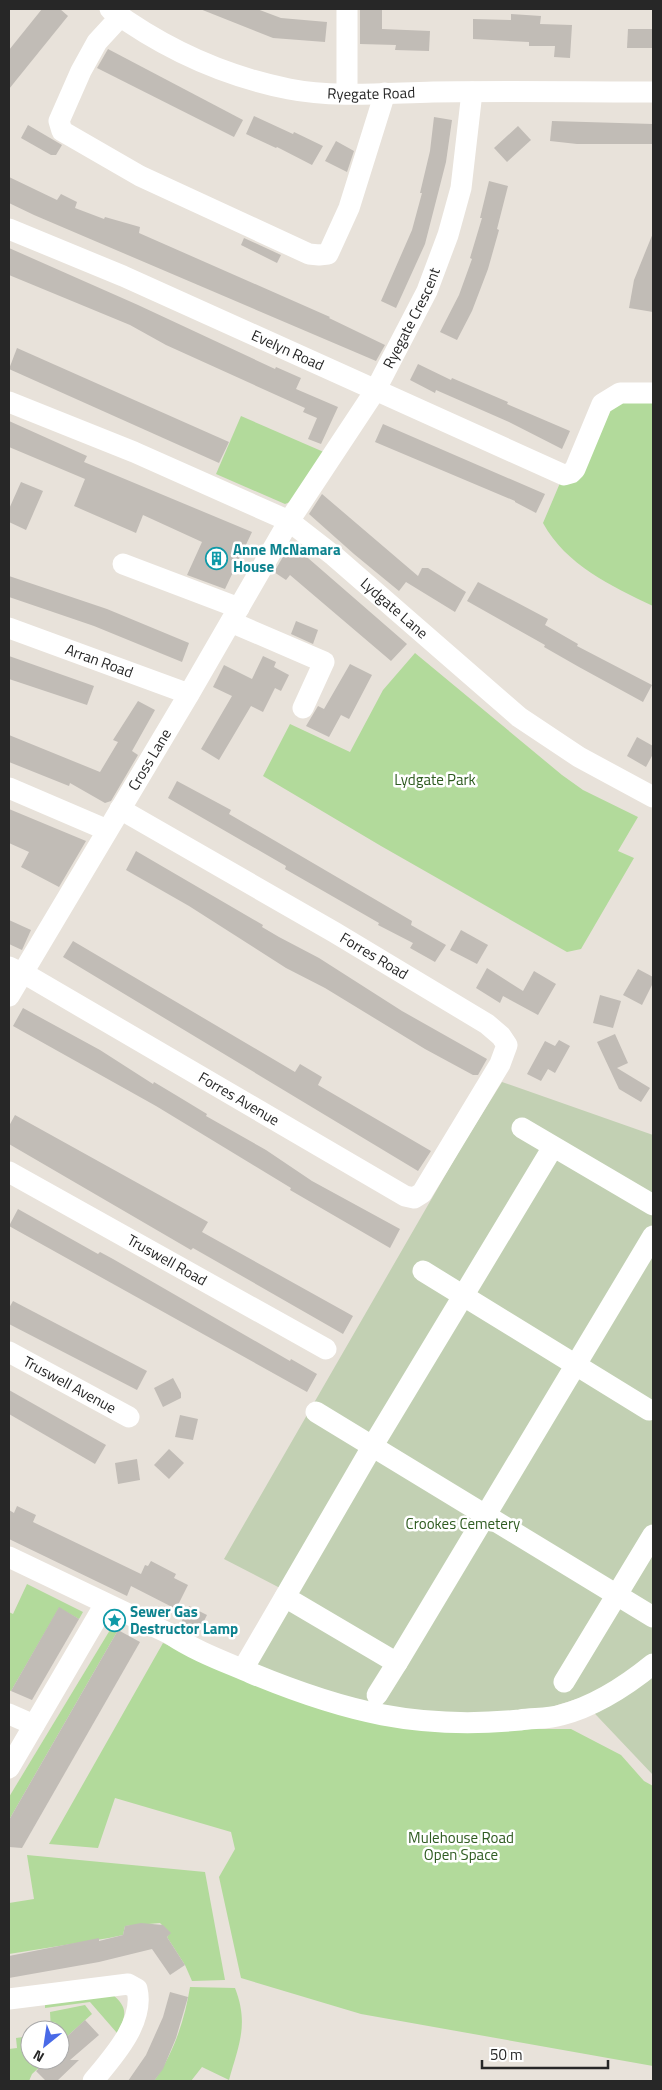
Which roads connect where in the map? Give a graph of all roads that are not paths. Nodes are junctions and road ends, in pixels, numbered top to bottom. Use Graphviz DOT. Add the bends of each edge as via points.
graph roads {
  1 [pos="347,9"];
  2 [pos="115,13"];
  3 [pos="472,92"];
  4 [pos="653,92"];
  5 [pos="347,93"];
  6 [pos="385,93"];
  7 [pos="9,229"];
  8 [pos="375,391"];
  9 [pos="653,393"];
  10 [pos="9,402"];
  11 [pos="289,521"];
  12 [pos="123,564"];
  13 [pos="235,615"];
  14 [pos="9,628"];
  15 [pos="190,694"];
  16 [pos="303,708"];
  17 [pos="9,788"];
  18 [pos="653,797"];
  19 [pos="120,809"];
  20 [pos="107,830"];
  21 [pos="16,971"];
  22 [pos="9,996"];
  23 [pos="522,1128"];
  24 [pos="553,1147"];
  25 [pos="444,1161"];
  26 [pos="9,1172"];
  27 [pos="653,1205"];
  28 [pos="653,1236"];
  29 [pos="423,1271"];
  30 [pos="463,1296"];
  31 [pos="326,1349"];
  32 [pos="9,1352"];
  33 [pos="577,1364"];
  34 [pos="649,1410"];
  35 [pos="316,1412"];
  36 [pos="129,1417"];
  37 [pos="372,1447"];
  38 [pos="486,1515"];
  39 [pos="653,1535"];
  40 [pos="9,1557"];
  41 [pos="617,1596"];
  42 [pos="285,1597"];
  43 [pos="105,1604"];
  44 [pos="653,1617"];
  45 [pos="397,1662"];
  46 [pos="653,1664"];
  47 [pos="242,1669"];
  48 [pos="564,1682"];
  49 [pos="377,1695"];
  50 [pos="9,1714"];
  51 [pos="34,1725"];
  52 [pos="9,1768"];
  53 [pos="9,1999"];
  54 [pos="93,2081"];
  1 -- 5 [label="street"];
  2 -- 5 [label="street, Ryegate Road" via="193,58 241,77 291,90"];
  2 -- 6 [label="street" via="81,71 58,122 62,131 140,176 309,254 328,254 334,245"];
  3 -- 4 [label="street, Ryegate Road"];
  3 -- 6 [label="street, Ryegate Road"];
  3 -- 8 [label="street, Ryegate Crescent" via="461,188 448,235 427,291"];
  5 -- 6 [label="street, Ryegate Road"];
  7 -- 8 [label="street, Evelyn Road" via="123,276"];
  8 -- 9 [label="street, Evelyn Road" via="564,474 575,468 602,404 620,393"];
  8 -- 11 [label="street, Ryegate Crescent"];
  10 -- 11 [label="street, Lydgate Lane" via="134,452"];
  11 -- 13 [label="street, Cross Lane"];
  11 -- 18 [label="street, Lydgate Lane" via="334,556 519,717 579,757"];
  12 -- 13 [label="street"];
  13 -- 15 [label="street, Cross Lane"];
  13 -- 16 [label="street" via="324,662"];
  14 -- 15 [label="street, Arran Road"];
  15 -- 19 [label="street, Cross Lane"];
  17 -- 20 [label="street"];
  19 -- 20 [label="street, Cross Lane"];
  19 -- 25 [label="street, Forres Road" via="334,932 487,1024 501,1036 507,1045 500,1064"];
  20 -- 21 [label="street, Cross Lane"];
  21 -- 22 [label="street, Cross Lane"];
  21 -- 25 [label="street, Forres Avenue" via="405,1196 414,1198 422,1193"];
  23 -- 24 [label="street"];
  24 -- 27 [label="street"];
  24 -- 30 [label="street"];
  26 -- 31 [label="street, Truswell Road"];
  28 -- 33 [label="street"];
  29 -- 30 [label="street"];
  30 -- 33 [label="street"];
  30 -- 37 [label="street"];
  32 -- 36 [label="street, Truswell Avenue"];
  33 -- 34 [label="street"];
  33 -- 38 [label="street"];
  35 -- 37 [label="street"];
  37 -- 38 [label="street"];
  37 -- 42 [label="street"];
  38 -- 41 [label="street"];
  38 -- 45 [label="street"];
  39 -- 41 [label="street"];
  40 -- 43 [label="street"];
  41 -- 44 [label="street"];
  41 -- 48 [label="street"];
  42 -- 45 [label="street"];
  42 -- 47 [label="street"];
  43 -- 47 [label="street"];
  43 -- 51 [label="street"];
  45 -- 49 [label="street"];
  46 -- 47 [label="street" via="611,1694 561,1715 466,1724 414,1721 364,1712 307,1695"];
  50 -- 51 [label="street"];
  51 -- 52 [label="street"];
  53 -- 54 [label="street" via="128,1984 137,1989 140,2001 134,2020 112,2059"];
}
